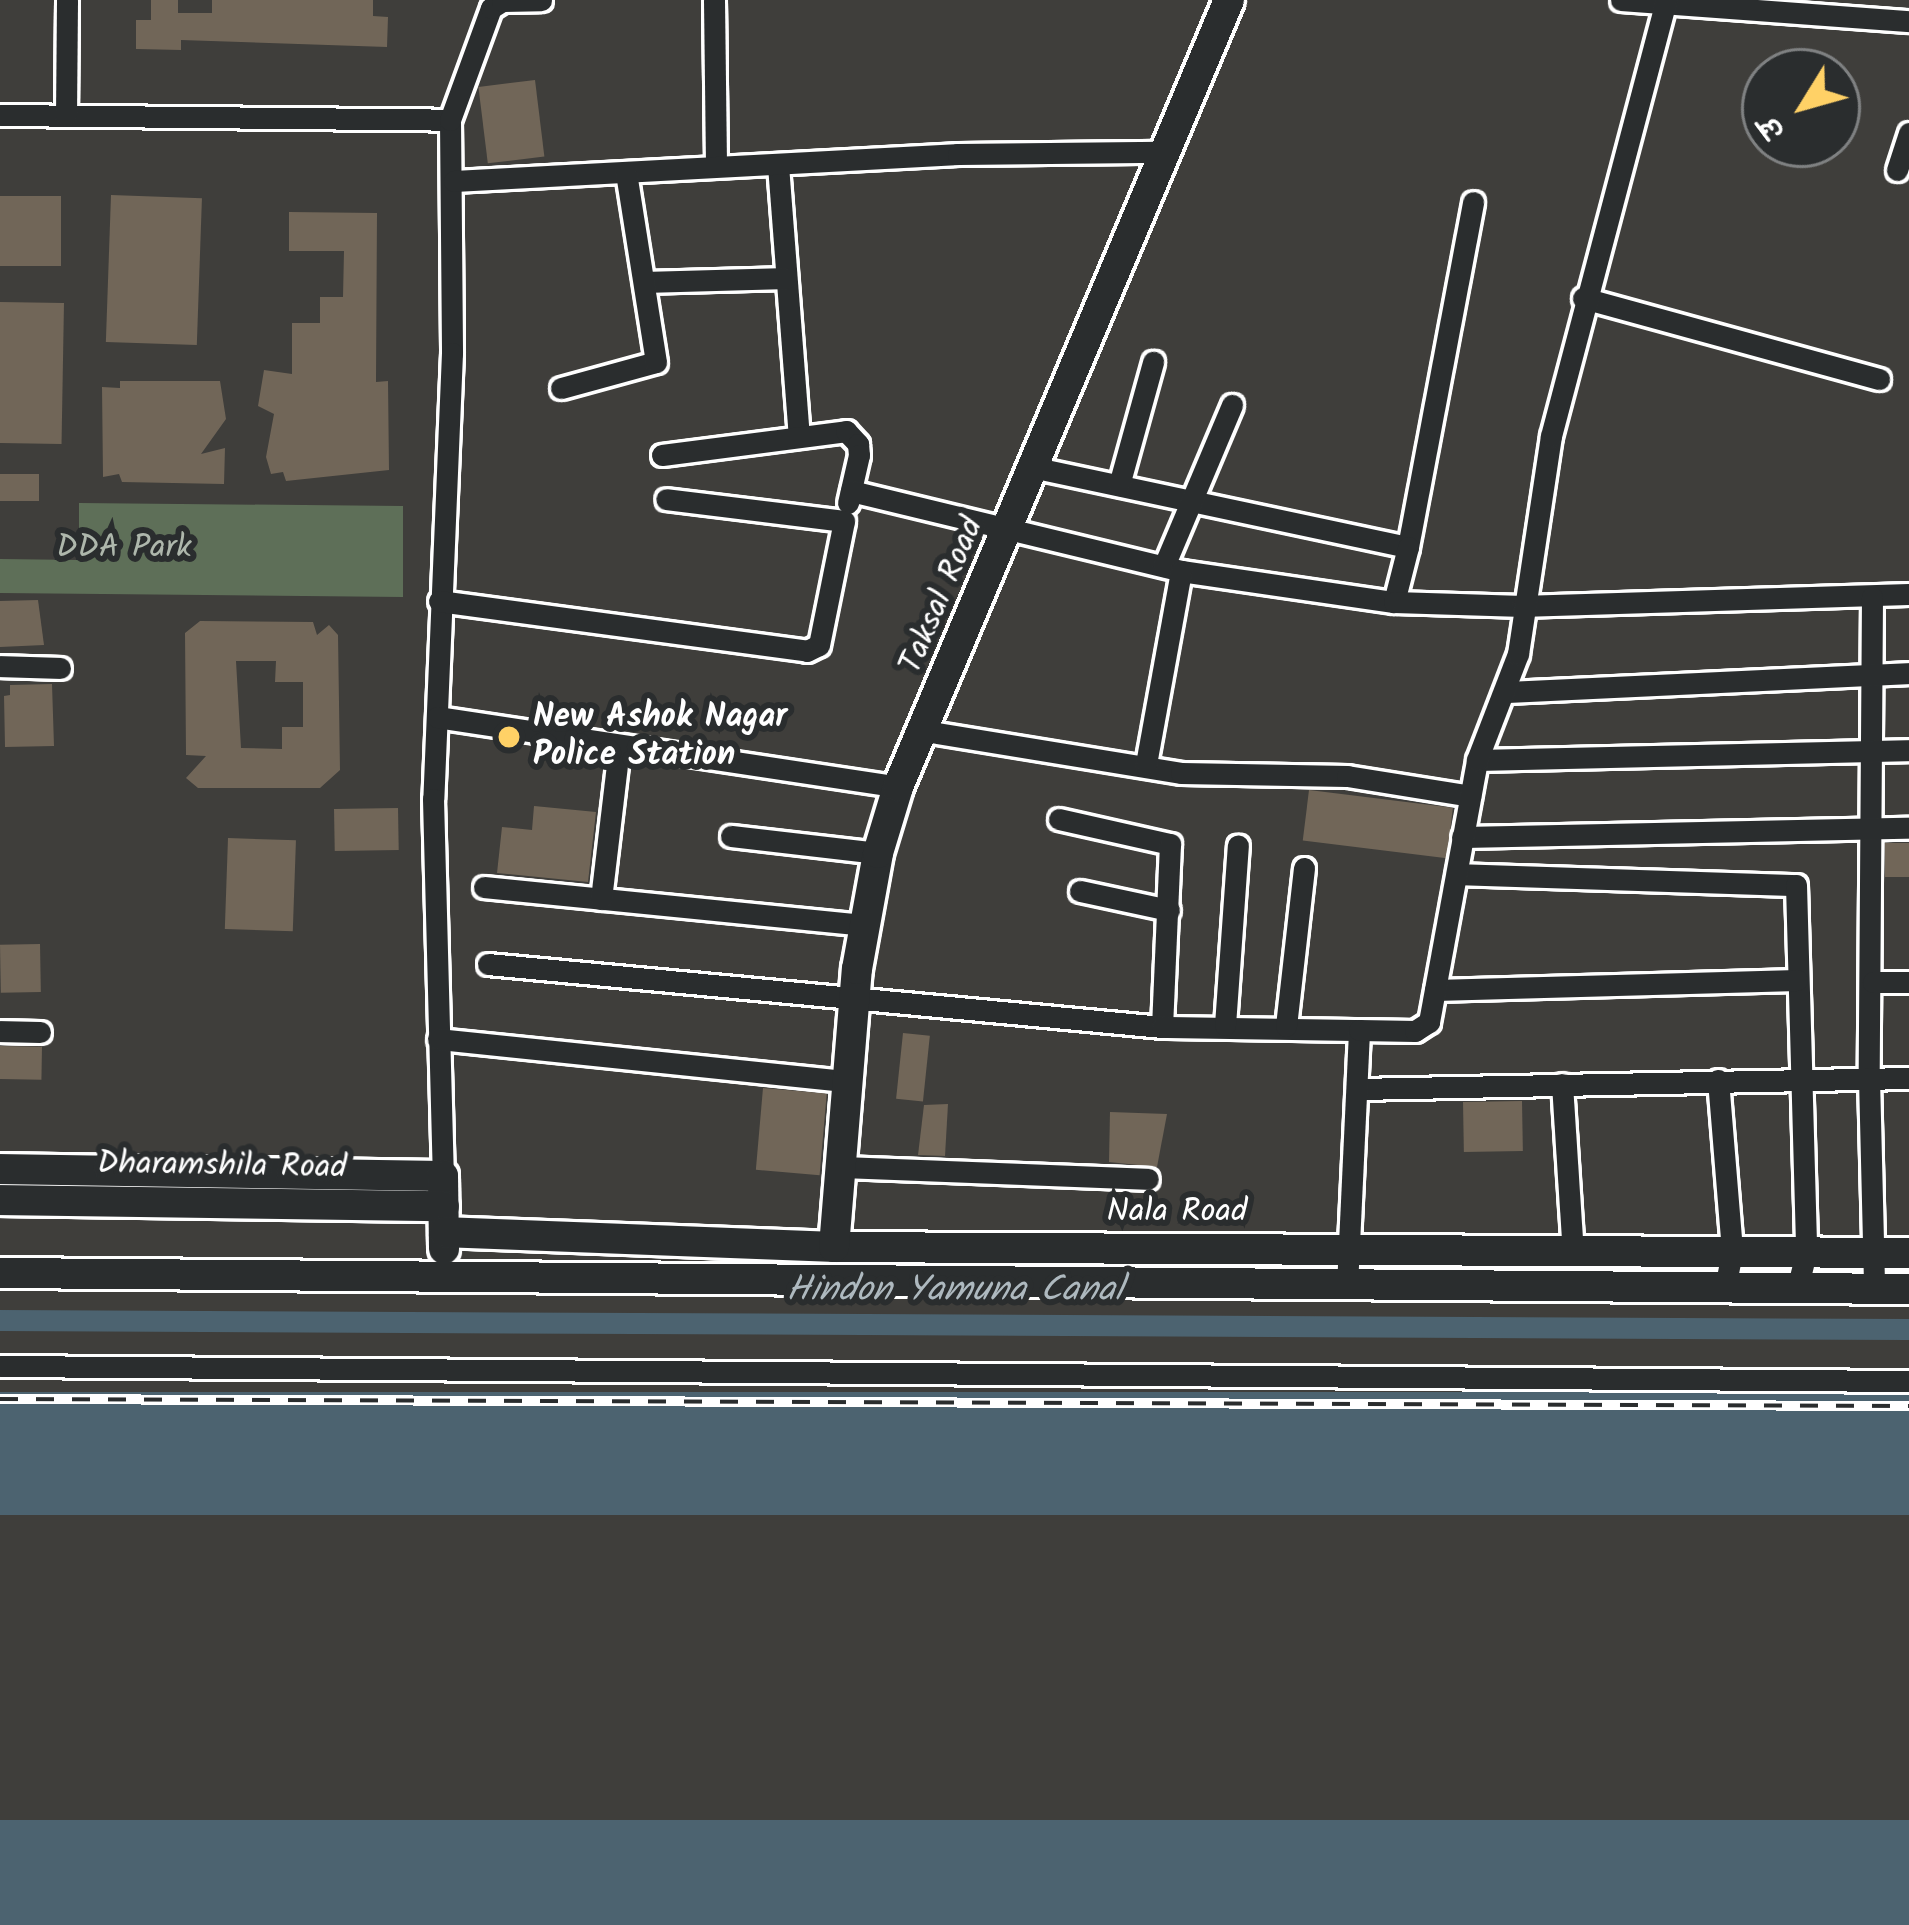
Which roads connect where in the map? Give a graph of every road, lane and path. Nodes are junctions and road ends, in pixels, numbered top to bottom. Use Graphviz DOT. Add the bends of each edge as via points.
graph roads {
  1 [pos="67,0"];
  2 [pos="541,0"];
  3 [pos="714,0"];
  4 [pos="1229,0"];
  5 [pos="1621,0"];
  6 [pos="1666,2"];
  7 [pos="1909,21"];
  8 [pos="0,116"];
  9 [pos="66,116"];
  10 [pos="450,120"];
  11 [pos="1909,133"];
  12 [pos="1163,152"];
  13 [pos="716,165"];
  14 [pos="778,165"];
  15 [pos="1897,170"];
  16 [pos="626,172"];
  17 [pos="454,181"];
  18 [pos="1472,202"];
  19 [pos="786,278"];
  20 [pos="645,282"];
  21 [pos="1583,298"];
  22 [pos="1154,362"];
  23 [pos="1880,379"];
  24 [pos="561,388"];
  25 [pos="1232,405"];
  26 [pos="799,435"];
  27 [pos="662,455"];
  28 [pos="1036,468"];
  29 [pos="1119,485"];
  30 [pos="851,491"];
  31 [pos="666,499"];
  32 [pos="1190,501"];
  33 [pos="844,520"];
  34 [pos="1012,526"];
  35 [pos="1408,547"];
  36 [pos="1173,569"];
  37 [pos="1909,594"];
  38 [pos="1872,597"];
  39 [pos="440,601"];
  40 [pos="1394,602"];
  41 [pos="1523,606"];
  42 [pos="0,666"];
  43 [pos="60,668"];
  44 [pos="1909,673"];
  45 [pos="1870,674"];
  46 [pos="1507,692"];
  47 [pos="437,717"];
  48 [pos="926,731"];
  49 [pos="620,747"];
  50 [pos="1909,750"];
  51 [pos="1869,751"];
  52 [pos="1477,760"];
  53 [pos="1146,764"];
  54 [pos="898,787"];
  55 [pos="1470,796"];
  56 [pos="1059,819"];
  57 [pos="1909,828"];
  58 [pos="1869,830"];
  59 [pos="731,836"];
  60 [pos="1462,837"];
  61 [pos="1238,844"];
  62 [pos="878,853"];
  63 [pos="1304,868"];
  64 [pos="1457,874"];
  65 [pos="484,887"];
  66 [pos="1080,891"];
  67 [pos="601,899"];
  68 [pos="1169,910"];
  69 [pos="865,925"];
  70 [pos="488,964"];
  71 [pos="1797,980"];
  72 [pos="1873,982"];
  73 [pos="1909,982"];
  74 [pos="1435,990"];
  75 [pos="854,999"];
  76 [pos="1225,1025"];
  77 [pos="1286,1026"];
  78 [pos="1162,1027"];
  79 [pos="0,1030"];
  80 [pos="1360,1030"];
  81 [pos="40,1032"];
  82 [pos="437,1040"];
  83 [pos="1870,1078"];
  84 [pos="1909,1078"];
  85 [pos="1718,1080"];
  86 [pos="846,1081"];
  87 [pos="1798,1082"];
  88 [pos="1562,1084"];
  89 [pos="1357,1089"];
  90 [pos="841,1167"];
  91 [pos="0,1169"];
  92 [pos="1148,1179"];
  93 [pos="0,1200"];
  94 [pos="444,1205"];
  95 [pos="834,1247"];
  96 [pos="1246,1249"];
  97 [pos="1349,1250"];
  98 [pos="1573,1252"];
  99 [pos="1732,1252"];
  100 [pos="1807,1252"];
  101 [pos="1875,1253"];
  102 [pos="1909,1253"];
  103 [pos="0,1273"];
  104 [pos="445,1276"];
  105 [pos="1244,1285"];
  106 [pos="1347,1286"];
  107 [pos="1725,1289"];
  108 [pos="1797,1289"];
  109 [pos="1874,1289"];
  110 [pos="1909,1289"];
  111 [pos="0,1366"];
  112 [pos="1909,1381"];
  1 -- 9 [label="street"];
  2 -- 10 [label="street" via="491,8"];
  3 -- 13 [label="street"];
  4 -- 12 [label="street, Taksal Road"];
  5 -- 6 [label="street"];
  6 -- 7 [label="street"];
  6 -- 21 [label="street"];
  8 -- 9 [label="street"];
  9 -- 10 [label="street"];
  10 -- 17 [label="street"];
  11 -- 15 [label="street"];
  12 -- 14 [label="street"];
  12 -- 28 [label="street, Taksal Road"];
  13 -- 14 [label="street"];
  13 -- 16 [label="street"];
  14 -- 19 [label="street"];
  16 -- 17 [label="street"];
  16 -- 20 [label="street"];
  17 -- 39 [label="street"];
  18 -- 35 [label="street"];
  19 -- 20 [label="street"];
  19 -- 26 [label="street"];
  20 -- 24 [label="street" via="655,365"];
  21 -- 23 [label="street"];
  21 -- 41 [label="street" via="1550,436"];
  22 -- 29 [label="street"];
  25 -- 32 [label="street"];
  26 -- 27 [label="street"];
  26 -- 30 [label="street" via="853,436 859,455"];
  28 -- 29 [label="street"];
  28 -- 34 [label="street, Taksal Road"];
  29 -- 32 [label="street"];
  30 -- 33 [label="street"];
  30 -- 34 [label="street"];
  31 -- 33 [label="street"];
  32 -- 35 [label="street"];
  32 -- 36 [label="street"];
  33 -- 39 [label="street" via="822,640 807,651"];
  34 -- 36 [label="street"];
  34 -- 48 [label="street, Taksal Road"];
  35 -- 40 [label="street"];
  36 -- 40 [label="street"];
  36 -- 53 [label="street"];
  37 -- 38 [label="street"];
  38 -- 41 [label="street"];
  38 -- 45 [label="street"];
  39 -- 47 [label="street"];
  40 -- 41 [label="street"];
  41 -- 46 [label="street"];
  42 -- 43 [label="street"];
  44 -- 45 [label="street"];
  45 -- 46 [label="street"];
  45 -- 51 [label="street"];
  46 -- 52 [label="street"];
  47 -- 49 [label="street"];
  47 -- 82 [label="street"];
  48 -- 53 [label="street"];
  48 -- 54 [label="street, Taksal Road"];
  49 -- 54 [label="street"];
  49 -- 67 [label="street"];
  50 -- 51 [label="street"];
  51 -- 52 [label="street"];
  51 -- 58 [label="street"];
  52 -- 55 [label="street"];
  53 -- 55 [label="street" via="1233,778 1347,776"];
  54 -- 62 [label="street, Taksal Road"];
  55 -- 60 [label="street"];
  56 -- 68 [label="street" via="1166,839"];
  57 -- 58 [label="street"];
  58 -- 60 [label="street"];
  58 -- 72 [label="street"];
  59 -- 62 [label="street"];
  60 -- 64 [label="street"];
  61 -- 76 [label="street"];
  62 -- 69 [label="street, Taksal Road"];
  63 -- 77 [label="street"];
  64 -- 71 [label="street" via="1796,885"];
  64 -- 74 [label="street"];
  65 -- 67 [label="street"];
  66 -- 68 [label="street"];
  67 -- 69 [label="street"];
  68 -- 78 [label="street"];
  69 -- 75 [label="street, Taksal Road"];
  70 -- 75 [label="street"];
  71 -- 74 [label="street"];
  71 -- 87 [label="street"];
  72 -- 73 [label="street"];
  72 -- 83 [label="street"];
  74 -- 80 [label="street" via="1430,1022 1421,1029"];
  75 -- 78 [label="street"];
  75 -- 86 [label="street, Taksal Road"];
  76 -- 77 [label="street"];
  76 -- 78 [label="street"];
  77 -- 80 [label="street"];
  79 -- 81 [label="street"];
  80 -- 89 [label="street"];
  82 -- 86 [label="street"];
  82 -- 94 [label="street"];
  83 -- 84 [label="street"];
  83 -- 87 [label="street"];
  83 -- 101 [label="street"];
  85 -- 87 [label="street"];
  85 -- 88 [label="street"];
  85 -- 99 [label="street"];
  86 -- 90 [label="street, Taksal Road"];
  87 -- 100 [label="street"];
  88 -- 89 [label="street"];
  88 -- 98 [label="street"];
  89 -- 97 [label="street"];
  90 -- 92 [label="street"];
  90 -- 95 [label="street, Taksal Road"];
  91 -- 94 [label="street, Dharamshila Road"];
  93 -- 94 [label="street, Dharamshila Road"];
  94 -- 95 [label="street, Nala Road"];
  94 -- 104 [label="street"];
  95 -- 96 [label="street, Nala Road"];
  96 -- 97 [label="street, Nala Road"];
  96 -- 105 [label="street"];
  97 -- 98 [label="street, Nala Road"];
  97 -- 106 [label="street"];
  98 -- 99 [label="street, Nala Road"];
  99 -- 100 [label="street, Nala Road"];
  99 -- 107 [label="street"];
  100 -- 101 [label="street, Nala Road"];
  100 -- 108 [label="street"];
  101 -- 102 [label="street, Nala Road"];
  101 -- 109 [label="street"];
  103 -- 104 [label="street"];
  104 -- 105 [label="street"];
  105 -- 106 [label="street"];
  106 -- 107 [label="street"];
  107 -- 108 [label="street"];
  108 -- 109 [label="street"];
  109 -- 110 [label="street"];
  111 -- 112 [label="street"];
}
